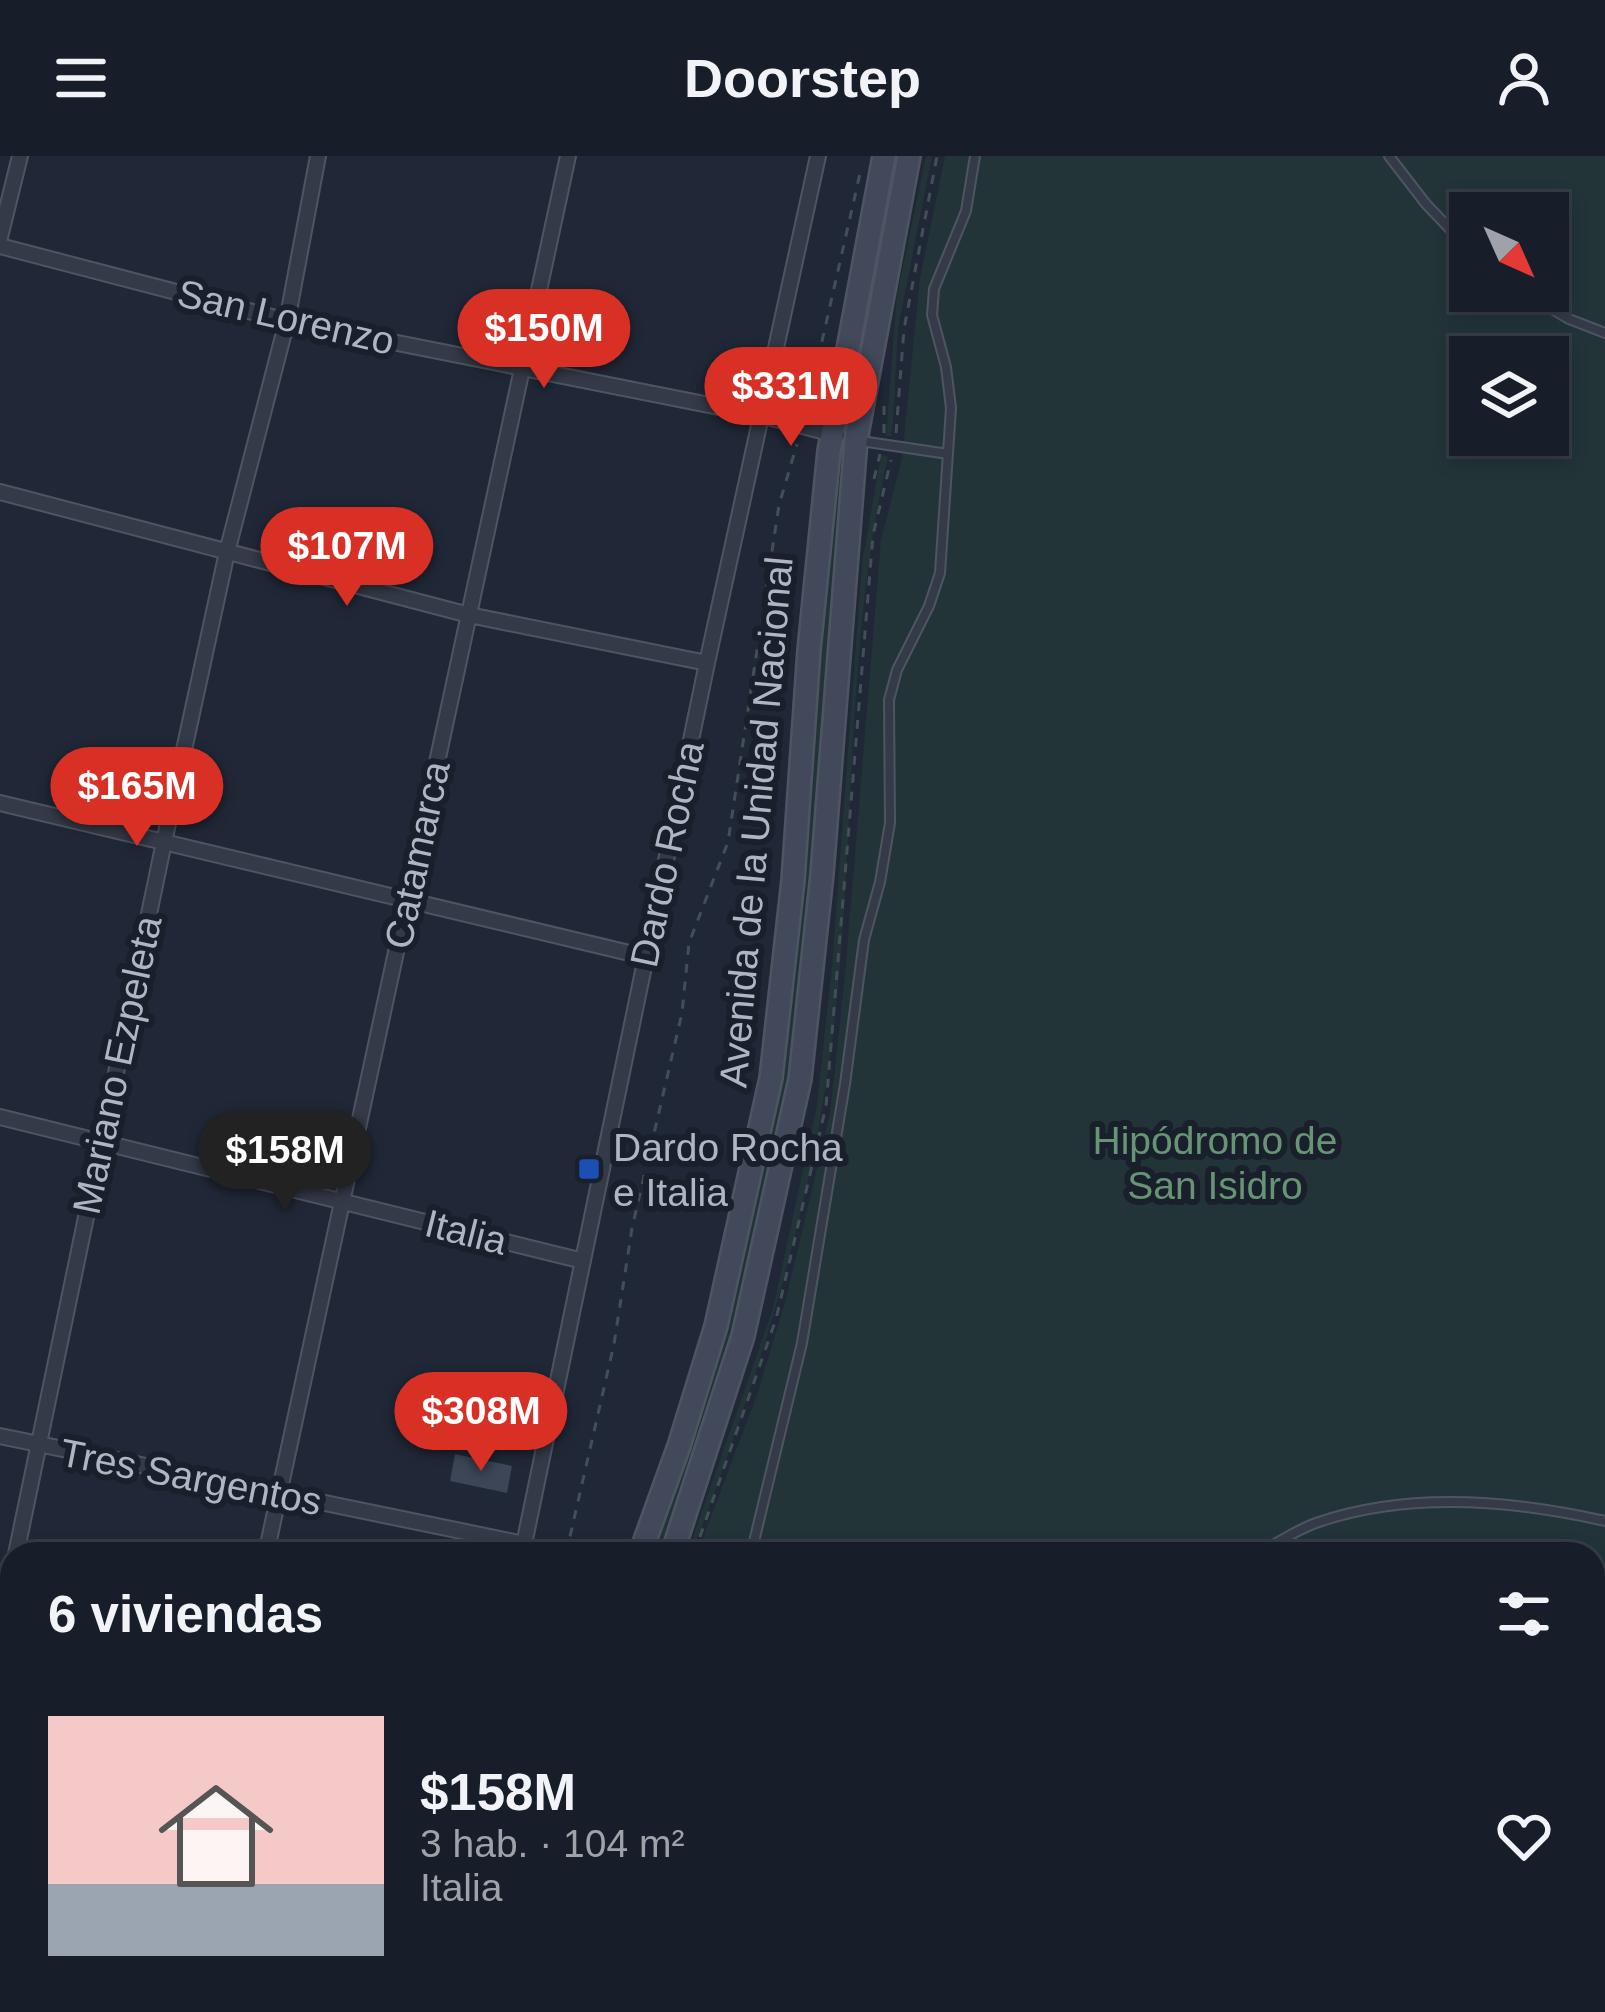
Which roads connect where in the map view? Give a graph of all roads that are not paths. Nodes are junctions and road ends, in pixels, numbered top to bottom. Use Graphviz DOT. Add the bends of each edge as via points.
graph roads {
  1 [pos="20,156"];
  2 [pos="318,156"];
  3 [pos="568,156"];
  4 [pos="818,156"];
  5 [pos="884,156"];
  6 [pos="909,156"];
  7 [pos="975,156"];
  8 [pos="1389,156"];
  9 [pos="1449,228"];
  10 [pos="0,241"];
  11 [pos="1556,312"];
  12 [pos="287,321"];
  13 [pos="1605,333"];
  14 [pos="523,368"];
  15 [pos="764,416"];
  16 [pos="831,434"];
  17 [pos="856,440"];
  18 [pos="948,454"];
  19 [pos="0,493"];
  20 [pos="227,552"];
  21 [pos="469,615"];
  22 [pos="706,663"];
  23 [pos="0,803"];
  24 [pos="164,842"];
  25 [pos="406,900"];
  26 [pos="646,957"];
  27 [pos="0,1117"];
  28 [pos="100,1142"];
  29 [pos="341,1202"];
  30 [pos="583,1261"];
  31 [pos="0,1436"];
  32 [pos="39,1447"];
  33 [pos="278,1495"];
  34 [pos="1605,1521"];
  35 [pos="19,1542"];
  36 [pos="268,1542"];
  37 [pos="491,1542"];
  38 [pos="524,1542"];
  39 [pos="644,1542"];
  40 [pos="676,1542"];
  41 [pos="754,1542"];
  42 [pos="1279,1542"];
  1 -- 10 [label="street"];
  2 -- 12 [label="street, Mariano Ezpeleta"];
  3 -- 14 [label="street, Catamarca"];
  4 -- 15 [label="street, Dardo Rocha"];
  5 -- 16 [label="main road, Avenida de la Unidad Nacional"];
  6 -- 17 [label="main road, Avenida de la Unidad Nacional"];
  7 -- 18 [label="lane" via="966,211 934,289 951,408"];
  8 -- 9 [label="lane"];
  10 -- 12 [label="street, San Lorenzo"];
  11 -- 13 [label="lane"];
  12 -- 14 [label="street, San Lorenzo"];
  12 -- 20 [label="street, Mariano Ezpeleta"];
  14 -- 15 [label="street, San Lorenzo"];
  14 -- 21 [label="street, Catamarca"];
  15 -- 16 [label="street, San Lorenzo"];
  15 -- 22 [label="street, Dardo Rocha"];
  16 -- 17 [label="street, San Lorenzo"];
  16 -- 39 [label="main road, Avenida de la Unidad Nacional" via="771,1078 711,1343"];
  17 -- 18 [label="lane"];
  17 -- 40 [label="main road, Avenida de la Unidad Nacional" via="800,1079 743,1336"];
  18 -- 41 [label="lane" via="940,573 889,700 890,823 864,940 802,1342"];
  19 -- 20 [label="street"];
  20 -- 21 [label="street"];
  20 -- 24 [label="street, Mariano Ezpeleta"];
  21 -- 22 [label="street"];
  21 -- 25 [label="street, Catamarca"];
  22 -- 26 [label="street, Dardo Rocha"];
  23 -- 24 [label="street"];
  24 -- 25 [label="street"];
  24 -- 28 [label="street, Mariano Ezpeleta"];
  25 -- 26 [label="street"];
  25 -- 29 [label="street, Catamarca"];
  26 -- 30 [label="street, Dardo Rocha"];
  27 -- 28 [label="street, Italia"];
  28 -- 29 [label="street, Italia"];
  28 -- 32 [label="street, Mariano Ezpeleta"];
  29 -- 30 [label="street, Italia"];
  29 -- 33 [label="street, Catamarca"];
  30 -- 38 [label="street, Dardo Rocha"];
  31 -- 32 [label="street, Tres Sargentos"];
  32 -- 33 [label="street, Tres Sargentos"];
  32 -- 35 [label="street, Mariano Ezpeleta"];
  33 -- 36 [label="street, Catamarca"];
  33 -- 37 [label="street, Tres Sargentos"];
  34 -- 42 [label="lane" via="1482,1502 1396,1505 1315,1523"];
}
